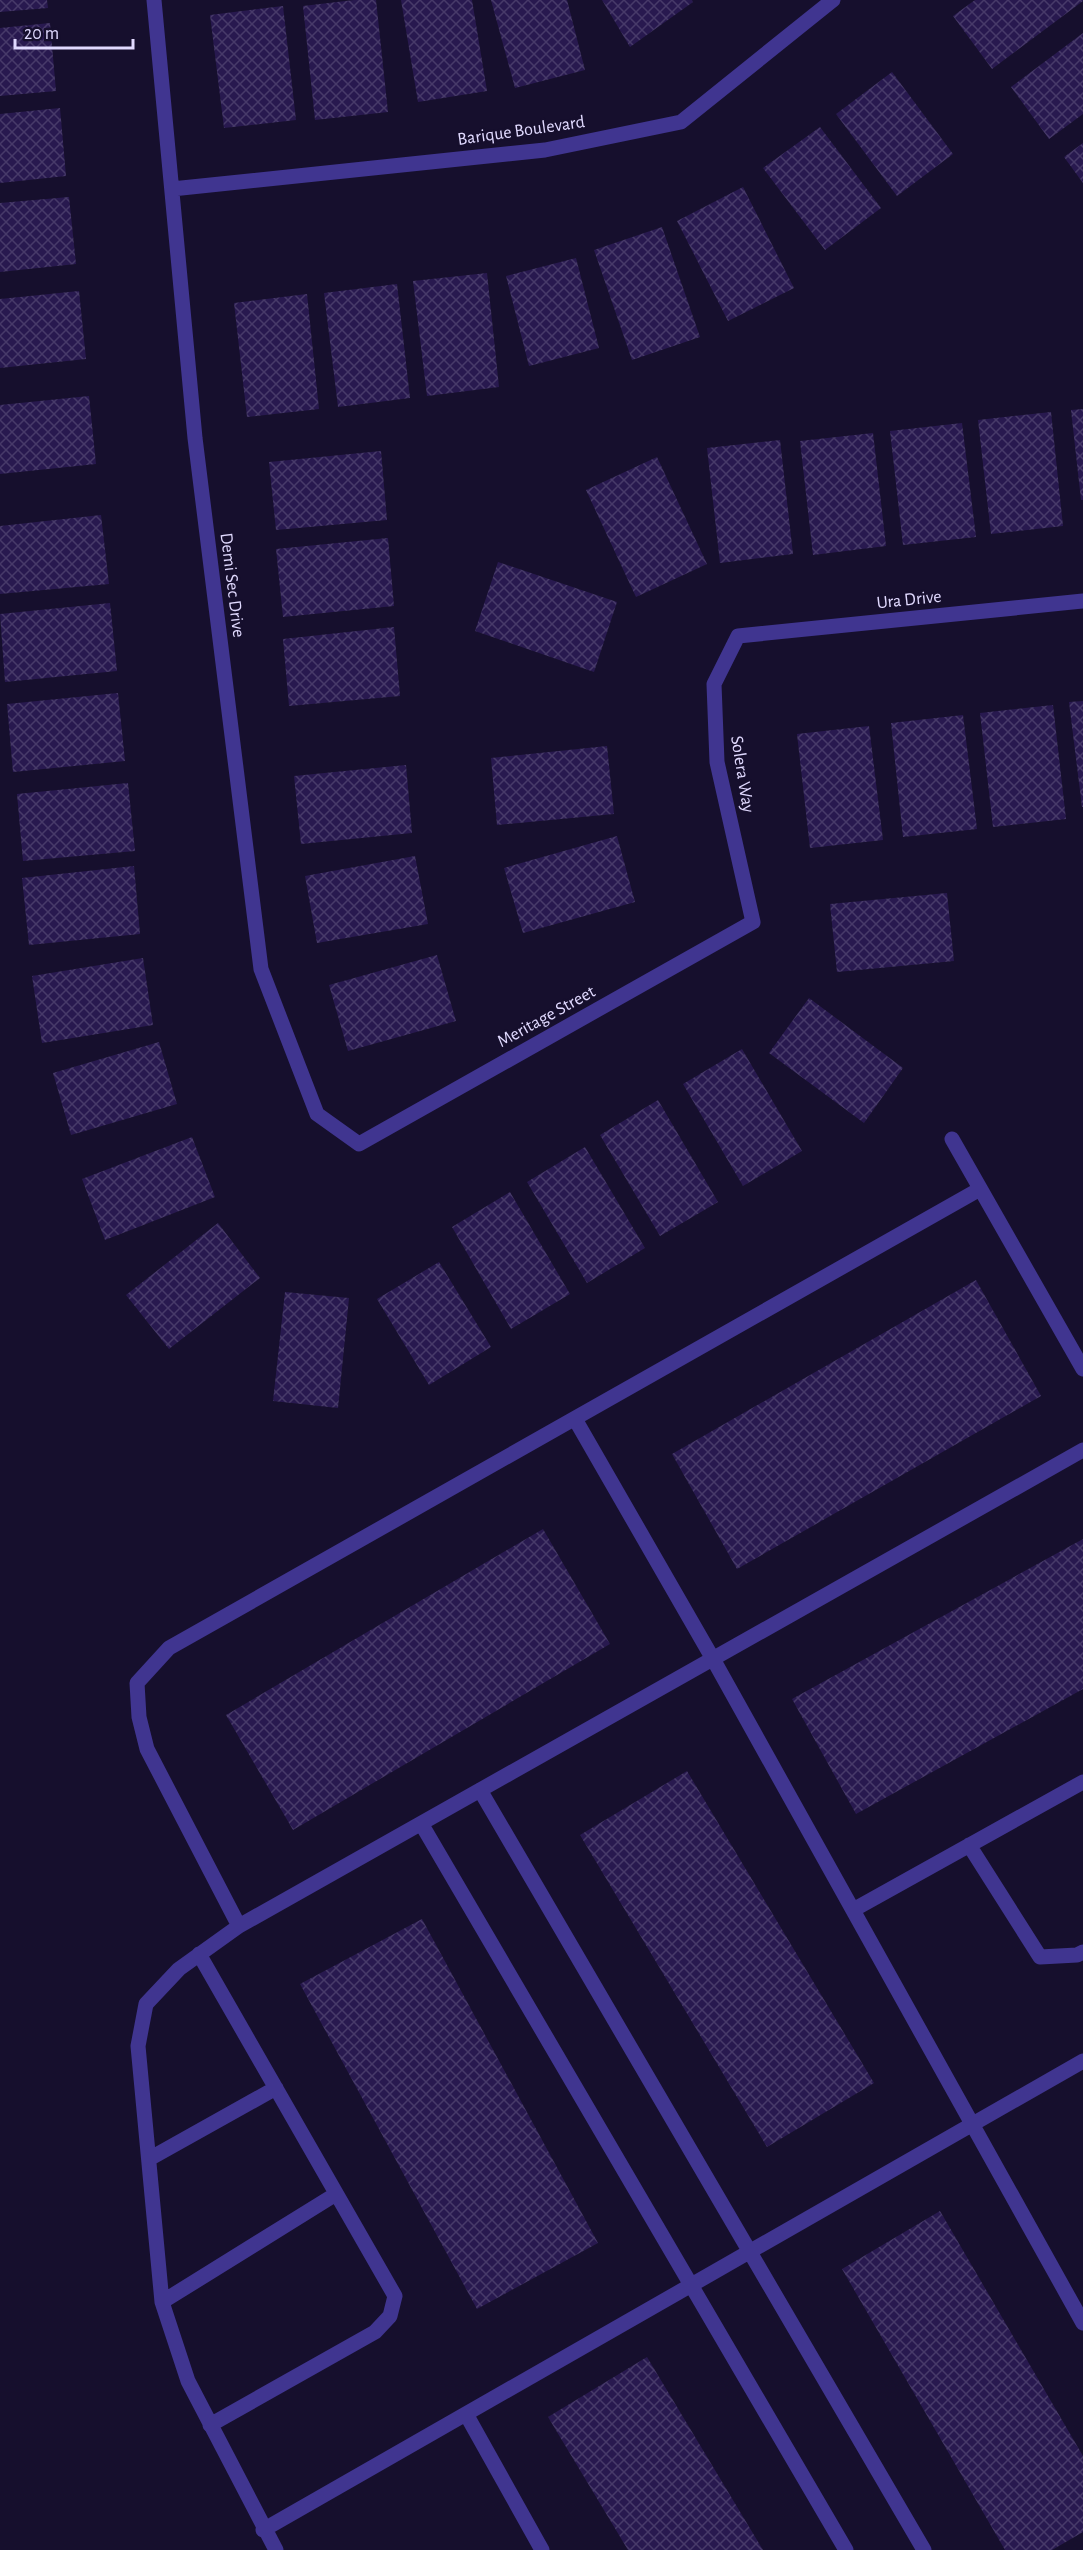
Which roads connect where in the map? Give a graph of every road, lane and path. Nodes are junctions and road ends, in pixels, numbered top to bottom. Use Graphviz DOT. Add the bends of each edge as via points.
graph roads {
  1 [pos="154,0"];
  2 [pos="833,0"];
  3 [pos="172,189"];
  4 [pos="1083,601"];
  5 [pos="738,636"];
  6 [pos="753,922"];
  7 [pos="952,1139"];
  8 [pos="359,1143"];
  9 [pos="980,1189"];
  10 [pos="1083,1369"];
  11 [pos="575,1419"];
  12 [pos="1083,1450"];
  13 [pos="713,1659"];
  14 [pos="1083,1782"];
  15 [pos="480,1790"];
  16 [pos="422,1825"];
  17 [pos="969,1845"];
  18 [pos="853,1910"];
  19 [pos="239,1926"];
  20 [pos="1083,1952"];
  21 [pos="199,1954"];
  22 [pos="1083,2061"];
  23 [pos="276,2088"];
  24 [pos="972,2124"];
  25 [pos="148,2158"];
  26 [pos="336,2194"];
  27 [pos="750,2251"];
  28 [pos="692,2286"];
  29 [pos="162,2302"];
  30 [pos="1083,2323"];
  31 [pos="466,2414"];
  32 [pos="210,2425"];
  33 [pos="263,2530"];
  34 [pos="276,2550"];
  35 [pos="542,2550"];
  36 [pos="846,2550"];
  37 [pos="924,2550"];
  1 -- 3 [label="street, Demi Sec Drive"];
  2 -- 3 [label="street, Barique Boulevard" via="681,122 545,150"];
  3 -- 8 [label="street, Demi Sec Drive" via="195,438 261,969 317,1114"];
  4 -- 5 [label="street, Ura Drive"];
  5 -- 6 [label="street, Solera Way" via="714,684 717,751"];
  6 -- 8 [label="street, Meritage Street"];
  7 -- 9 [label="street"];
  9 -- 10 [label="street"];
  9 -- 11 [label="street"];
  11 -- 13 [label="street"];
  11 -- 19 [label="street" via="169,1648 137,1683 139,1717 147,1749"];
  12 -- 13 [label="street"];
  13 -- 15 [label="street"];
  13 -- 18 [label="street"];
  14 -- 17 [label="street"];
  15 -- 16 [label="street"];
  15 -- 27 [label="street"];
  16 -- 19 [label="street"];
  16 -- 28 [label="street"];
  17 -- 18 [label="street"];
  17 -- 20 [label="street" via="1040,1956"];
  18 -- 24 [label="street"];
  19 -- 21 [label="street"];
  21 -- 23 [label="street"];
  21 -- 25 [label="street" via="146,2004 138,2046"];
  22 -- 24 [label="street"];
  23 -- 25 [label="street"];
  23 -- 26 [label="street"];
  24 -- 27 [label="street"];
  24 -- 30 [label="street"];
  25 -- 29 [label="street"];
  26 -- 29 [label="street"];
  26 -- 32 [label="street" via="395,2296 390,2316 375,2332"];
  27 -- 28 [label="street"];
  27 -- 37 [label="street"];
  28 -- 31 [label="street"];
  28 -- 36 [label="street"];
  29 -- 32 [label="street" via="188,2380"];
  31 -- 33 [label="street"];
  31 -- 35 [label="street"];
  32 -- 33 [label="street"];
  33 -- 34 [label="street"];
}
